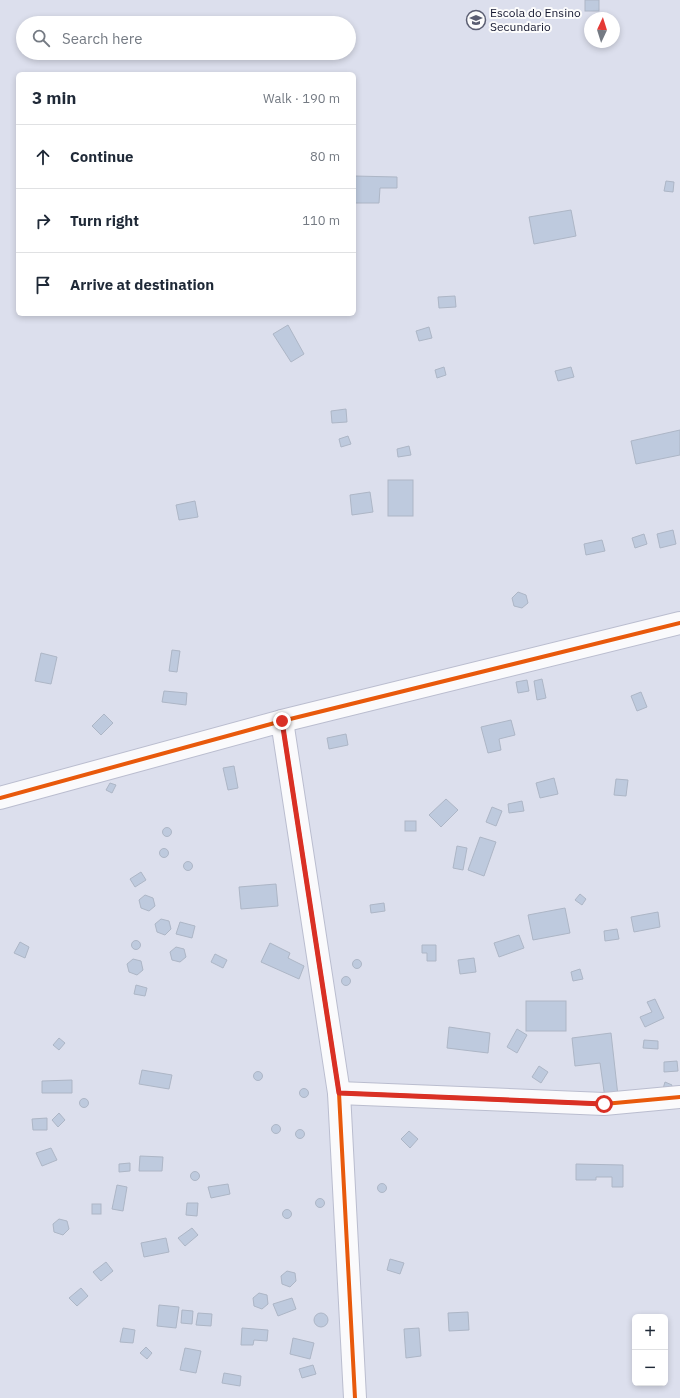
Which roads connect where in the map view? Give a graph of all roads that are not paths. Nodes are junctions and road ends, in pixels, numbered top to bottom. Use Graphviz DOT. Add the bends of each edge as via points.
graph roads {
  1 [pos="680,623"];
  2 [pos="282,721"];
  3 [pos="0,798"];
  4 [pos="339,1093"];
  5 [pos="680,1097"];
  6 [pos="355,1398"];
  1 -- 2 [label="street"];
  2 -- 3 [label="street"];
  2 -- 4 [label="street"];
  4 -- 5 [label="street" via="604,1104"];
  4 -- 6 [label="street"];
}
